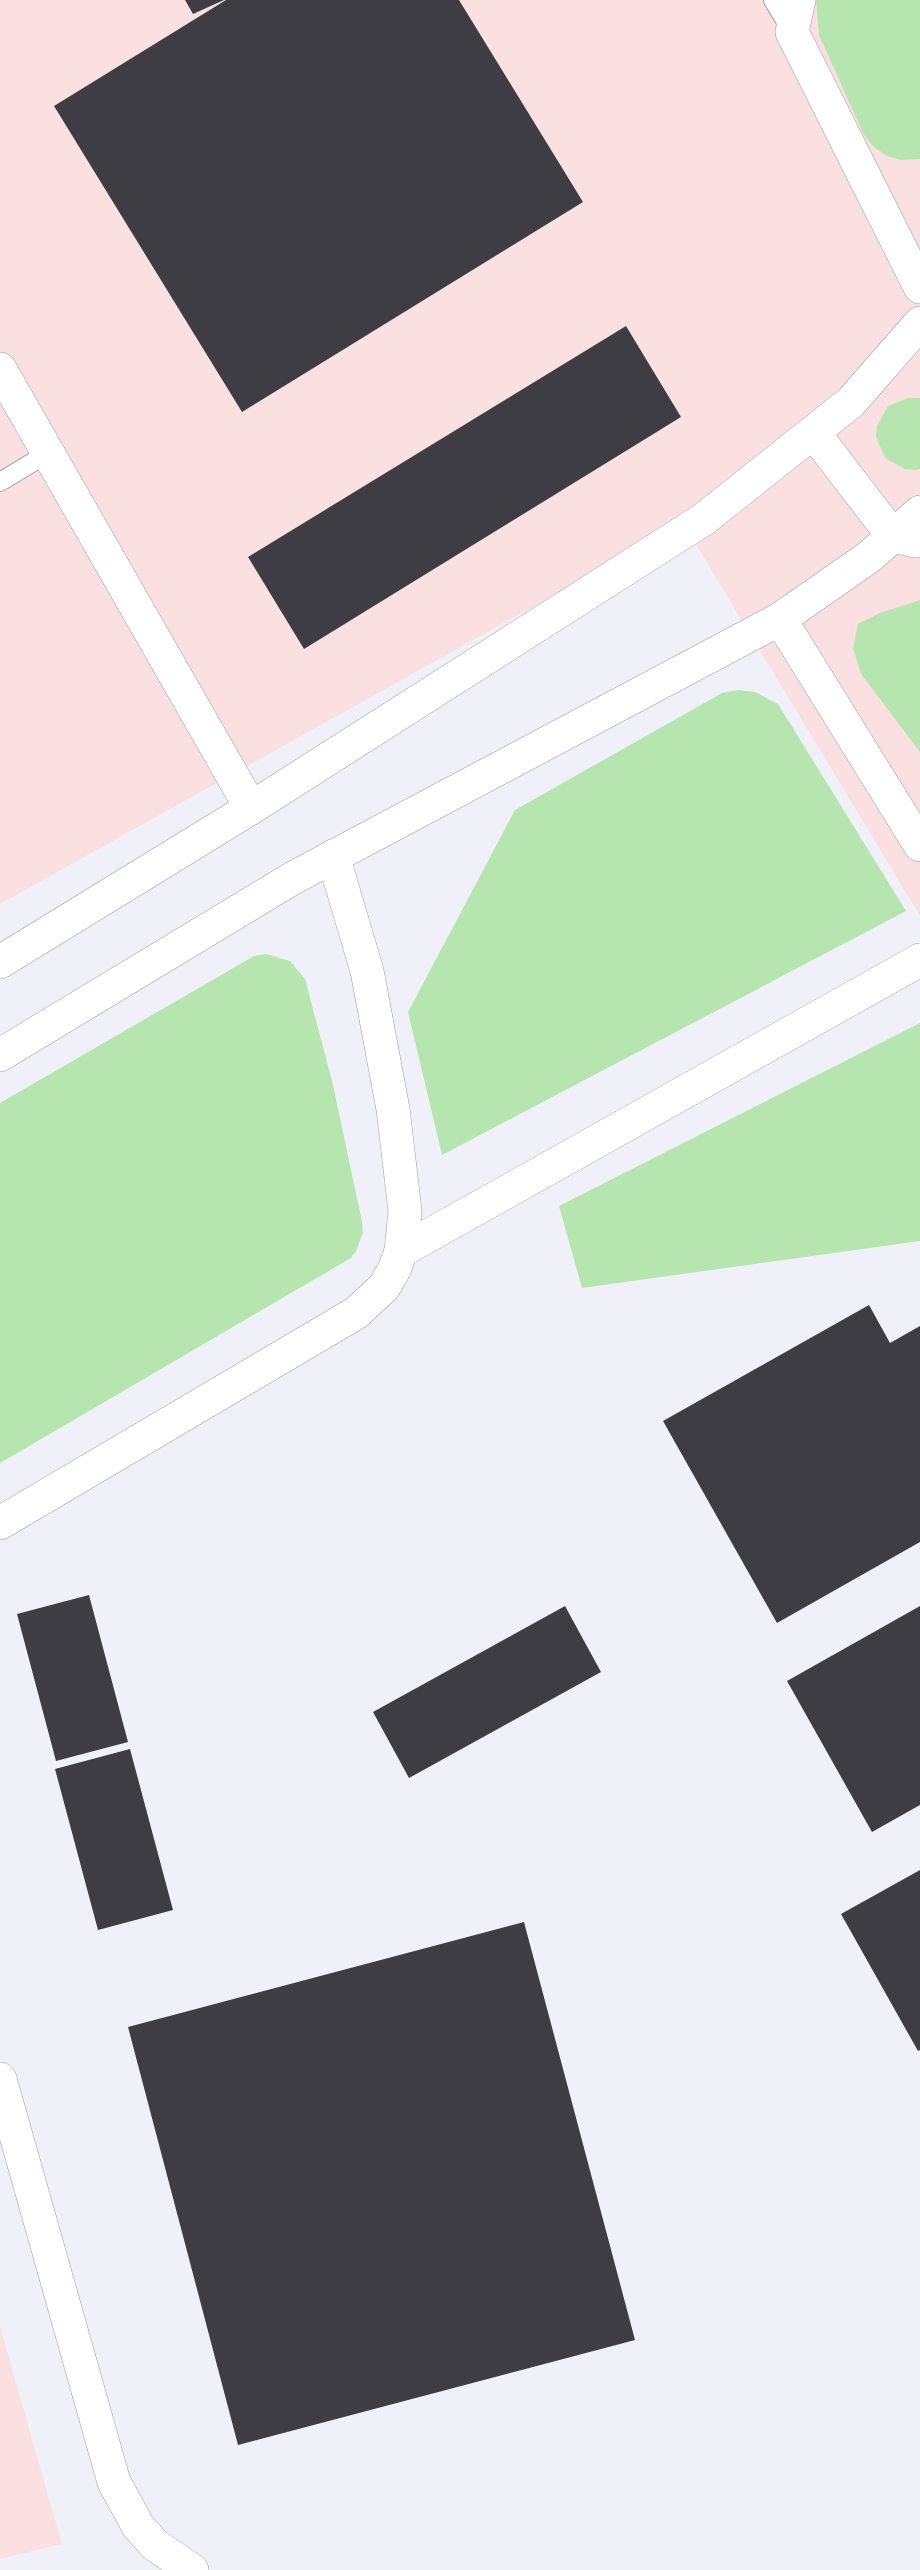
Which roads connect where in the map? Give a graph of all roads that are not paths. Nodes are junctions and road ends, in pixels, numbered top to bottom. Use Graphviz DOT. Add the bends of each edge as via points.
graph roads {
  1 [pos="773,0"];
  2 [pos="799,0"];
  3 [pos="792,32"];
  4 [pos="920,287"];
  5 [pos="920,323"];
  6 [pos="0,369"];
  7 [pos="813,432"];
  8 [pos="48,453"];
  9 [pos="0,482"];
  10 [pos="920,512"];
  11 [pos="907,539"];
  12 [pos="780,618"];
  13 [pos="251,808"];
  14 [pos="920,845"];
  15 [pos="333,856"];
  16 [pos="920,960"];
  17 [pos="0,962"];
  18 [pos="0,1055"];
  19 [pos="401,1251"];
  20 [pos="0,1523"];
  21 [pos="0,2079"];
  22 [pos="192,2570"];
  1 -- 3 [label="lane"];
  2 -- 3 [label="street"];
  3 -- 4 [label="street"];
  5 -- 7 [label="street" via="851,402"];
  6 -- 8 [label="street"];
  7 -- 11 [label="street"];
  7 -- 13 [label="street" via="704,519"];
  8 -- 9 [label="lane"];
  8 -- 13 [label="street"];
  10 -- 11 [label="street"];
  11 -- 12 [label="street" via="869,557"];
  12 -- 14 [label="street"];
  12 -- 15 [label="street"];
  13 -- 17 [label="street"];
  15 -- 18 [label="street"];
  15 -- 19 [label="street" via="380,1029 405,1211"];
  16 -- 19 [label="street"];
  19 -- 20 [label="street" via="384,1287 356,1313"];
  21 -- 22 [label="street" via="114,2482 138,2526 155,2545"];
}
